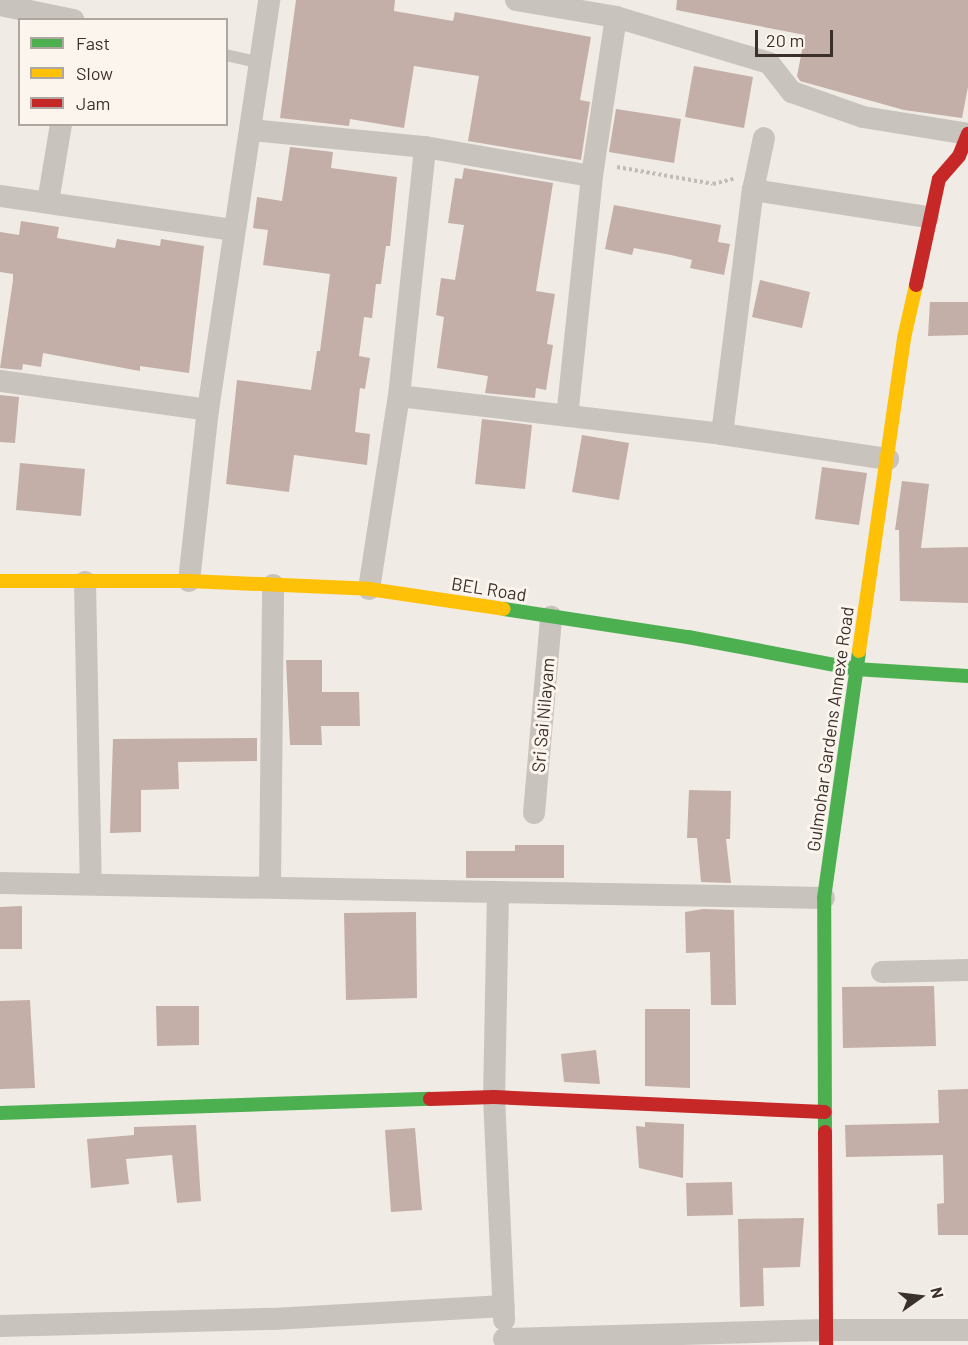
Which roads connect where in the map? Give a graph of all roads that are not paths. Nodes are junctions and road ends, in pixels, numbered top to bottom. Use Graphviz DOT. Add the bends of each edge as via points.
graph roads {
  1 [pos="81,0"];
  2 [pos="269,0"];
  3 [pos="516,0"];
  4 [pos="0,5"];
  5 [pos="616,17"];
  6 [pos="63,18"];
  7 [pos="78,18"];
  8 [pos="228,55"];
  9 [pos="260,63"];
  10 [pos="61,126"];
  11 [pos="251,130"];
  12 [pos="968,134"];
  13 [pos="764,138"];
  14 [pos="425,147"];
  15 [pos="593,169"];
  16 [pos="753,190"];
  17 [pos="0,196"];
  18 [pos="48,202"];
  19 [pos="928,217"];
  20 [pos="234,230"];
  21 [pos="0,381"];
  22 [pos="399,396"];
  23 [pos="208,410"];
  24 [pos="567,416"];
  25 [pos="722,434"];
  26 [pos="888,459"];
  27 [pos="0,581"];
  28 [pos="85,582"];
  29 [pos="189,582"];
  30 [pos="273,585"];
  31 [pos="369,589"];
  32 [pos="551,617"];
  33 [pos="855,669"];
  34 [pos="968,676"];
  35 [pos="534,813"];
  36 [pos="0,883"];
  37 [pos="91,884"];
  38 [pos="270,885"];
  39 [pos="498,892"];
  40 [pos="825,898"];
  41 [pos="968,970"];
  42 [pos="882,972"];
  43 [pos="495,1098"];
  44 [pos="825,1112"];
  45 [pos="0,1113"];
  46 [pos="504,1306"];
  47 [pos="0,1326"];
  48 [pos="968,1330"];
  49 [pos="826,1337"];
  50 [pos="504,1342"];
  1 -- 7 [label="street"];
  2 -- 9 [label="street"];
  3 -- 5 [label="street"];
  4 -- 6 [label="street"];
  5 -- 12 [label="street" via="769,63 792,92 863,117"];
  5 -- 15 [label="street"];
  8 -- 9 [label="lane"];
  9 -- 11 [label="street"];
  10 -- 18 [label="street"];
  11 -- 14 [label="street"];
  11 -- 20 [label="street"];
  12 -- 19 [label="street, Gulmohar Gardens Annexe Road" via="959,156 939,179"];
  13 -- 16 [label="street"];
  14 -- 15 [label="street"];
  14 -- 22 [label="street"];
  15 -- 24 [label="street"];
  16 -- 19 [label="street"];
  16 -- 25 [label="street"];
  17 -- 18 [label="street"];
  18 -- 20 [label="street"];
  19 -- 26 [label="street, Gulmohar Gardens Annexe Road" via="904,338"];
  20 -- 23 [label="street"];
  21 -- 23 [label="street"];
  22 -- 24 [label="street"];
  22 -- 31 [label="street"];
  23 -- 29 [label="street"];
  24 -- 25 [label="street"];
  25 -- 26 [label="street"];
  26 -- 33 [label="street, Gulmohar Gardens Annexe Road"];
  27 -- 28 [label="street, BEL Road"];
  28 -- 29 [label="street, BEL Road"];
  28 -- 37 [label="street"];
  29 -- 30 [label="street, BEL Road"];
  30 -- 31 [label="street, BEL Road"];
  30 -- 38 [label="street"];
  31 -- 32 [label="street, BEL Road"];
  32 -- 33 [label="street, BEL Road" via="688,637"];
  32 -- 35 [label="street, Sri Sai Nilayam"];
  33 -- 34 [label="street, BEL Road"];
  33 -- 40 [label="street, Gulmohar Gardens Annexe Road"];
  36 -- 37 [label="street"];
  37 -- 38 [label="street"];
  38 -- 39 [label="street"];
  39 -- 40 [label="street"];
  39 -- 43 [label="street"];
  40 -- 44 [label="street, Gulmohar Gardens Annexe Road"];
  41 -- 42 [label="street"];
  43 -- 44 [label="street"];
  43 -- 45 [label="street"];
  43 -- 46 [label="street"];
  44 -- 49 [label="street, Gulmohar Gardens Annexe Road"];
  46 -- 47 [label="street" via="273,1319"];
  46 -- 50 [label="street"];
  48 -- 49 [label="street"];
  49 -- 50 [label="street"];
}
